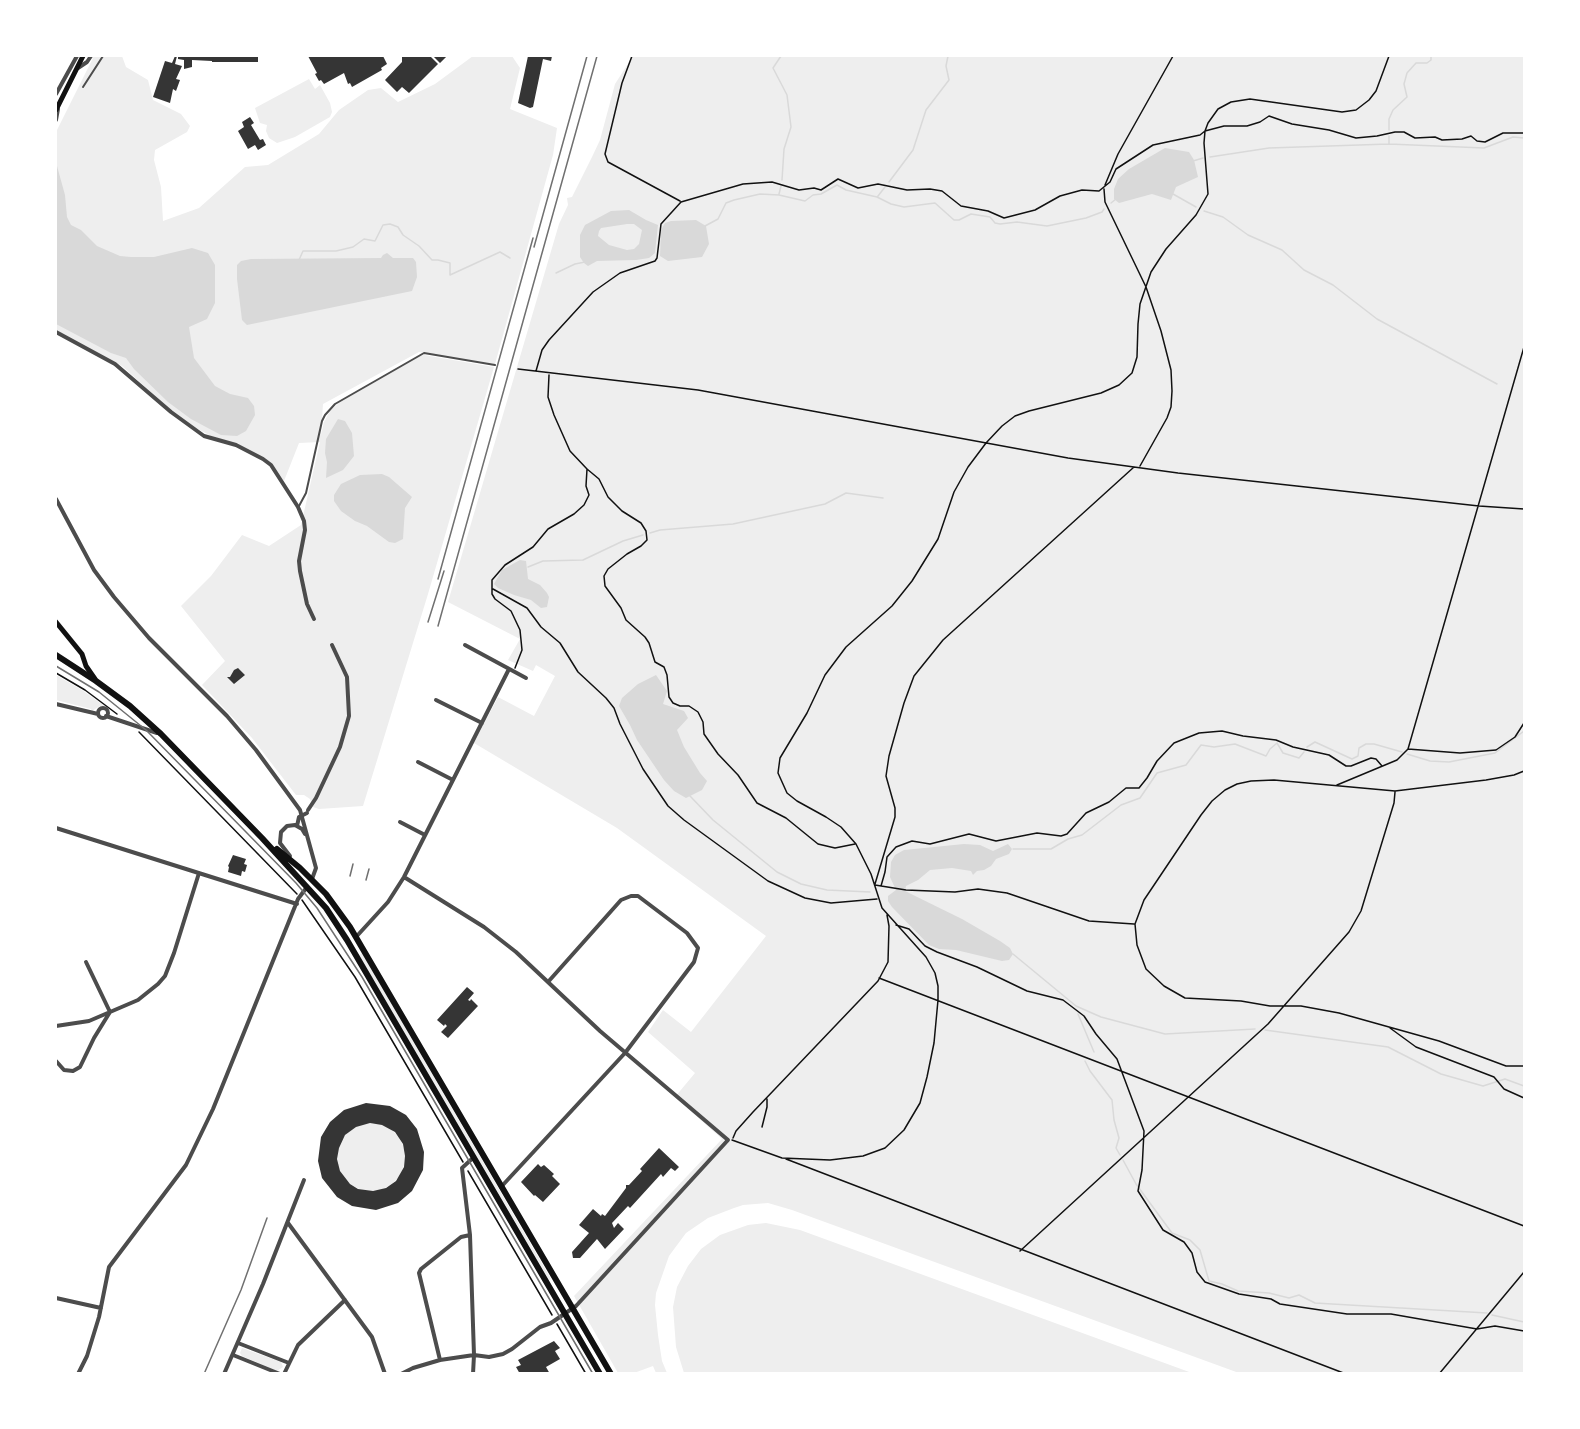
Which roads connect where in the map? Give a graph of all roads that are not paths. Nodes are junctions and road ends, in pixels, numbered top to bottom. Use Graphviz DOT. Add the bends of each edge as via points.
graph roads {
  1 [pos="77,56"];
  2 [pos="83,56"];
  3 [pos="91,56"];
  4 [pos="103,56"];
  5 [pos="77,68"];
  6 [pos="83,87"];
  7 [pos="56,94"];
  8 [pos="57,107"];
  9 [pos="56,120"];
  10 [pos="56,332"];
  11 [pos="495,365"];
  12 [pos="56,499"];
  13 [pos="298,507"];
  14 [pos="314,619"];
  15 [pos="56,622"];
  16 [pos="332,645"];
  17 [pos="465,645"];
  18 [pos="56,655"];
  19 [pos="511,670"];
  20 [pos="526,678"];
  21 [pos="96,681"];
  22 [pos="436,700"];
  23 [pos="56,704"];
  24 [pos="98,714"];
  25 [pos="106,716"];
  26 [pos="482,723"];
  27 [pos="161,734"];
  28 [pos="418,762"];
  29 [pos="453,780"];
  30 [pos="306,812"];
  31 [pos="400,822"];
  32 [pos="297,826"];
  33 [pos="56,828"];
  34 [pos="425,835"];
  35 [pos="307,836"];
  36 [pos="262,838"];
  37 [pos="300,868"];
  38 [pos="199,873"];
  39 [pos="404,877"];
  40 [pos="312,880"];
  41 [pos="307,887"];
  42 [pos="297,904"];
  43 [pos="356,937"];
  44 [pos="86,962"];
  45 [pos="548,982"];
  46 [pos="110,1012"];
  47 [pos="56,1026"];
  48 [pos="625,1053"];
  49 [pos="56,1061"];
  50 [pos="474,1157"];
  51 [pos="304,1180"];
  52 [pos="501,1187"];
  53 [pos="287,1222"];
  54 [pos="470,1235"];
  55 [pos="56,1298"];
  56 [pos="345,1300"];
  57 [pos="101,1308"];
  58 [pos="572,1309"];
  59 [pos="566,1313"];
  60 [pos="238,1343"];
  61 [pos="233,1355"];
  62 [pos="474,1355"];
  63 [pos="440,1360"];
  64 [pos="289,1363"];
  65 [pos="78,1374"];
  66 [pos="224,1374"];
  67 [pos="282,1374"];
  68 [pos="385,1374"];
  69 [pos="401,1374"];
  70 [pos="473,1374"];
  71 [pos="600,1374"];
  72 [pos="611,1374"];
  1 -- 7 [label="street"];
  2 -- 5 [label="main road"];
  3 -- 5 [label="street"];
  4 -- 6 [label="lane"];
  5 -- 8 [label="main road"];
  8 -- 9 [label="street"];
  10 -- 13 [label="street" via="115,364 204,436 236,445 262,459 280,477"];
  11 -- 13 [label="lane" via="424,354 335,404 322,421 306,493"];
  12 -- 30 [label="street" via="94,570 114,597 234,725"];
  13 -- 14 [label="street" via="305,530 300,572"];
  15 -- 21 [label="main road" via="82,654"];
  16 -- 30 [label="street" via="347,677 349,716 340,747"];
  17 -- 19 [label="street"];
  18 -- 21 [label="main road"];
  19 -- 20 [label="street"];
  19 -- 26 [label="street"];
  21 -- 27 [label="main road"];
  22 -- 26 [label="street"];
  23 -- 24 [label="street"];
  24 -- 25 [label="street" via="101,718"];
  24 -- 25 [label="street" via="103,708"];
  25 -- 27 [label="street"];
  26 -- 29 [label="street"];
  27 -- 36 [label="main road"];
  28 -- 29 [label="street"];
  29 -- 34 [label="street"];
  30 -- 32 [label="street" via="299,817"];
  30 -- 35 [label="street"];
  31 -- 34 [label="street"];
  32 -- 35 [label="street"];
  32 -- 37 [label="street" via="284,828 280,839"];
  33 -- 38 [label="street"];
  34 -- 39 [label="street"];
  35 -- 40 [label="street" via="316,868"];
  36 -- 37 [label="main road"];
  36 -- 41 [label="main road"];
  37 -- 40 [label="main road"];
  38 -- 42 [label="street"];
  38 -- 46 [label="street" via="165,976 138,1000"];
  39 -- 43 [label="street" via="388,902"];
  39 -- 45 [label="street" via="484,927"];
  40 -- 43 [label="main road"];
  41 -- 42 [label="street"];
  41 -- 50 [label="main road" via="347,940"];
  42 -- 57 [label="street" via="186,1165 109,1268"];
  43 -- 52 [label="main road"];
  44 -- 46 [label="street"];
  45 -- 48 [label="street"];
  45 -- 48 [label="street" via="621,900 632,896 638,896 693,939 698,948 694,962"];
  46 -- 47 [label="street" via="89,1021"];
  46 -- 49 [label="street" via="80,1067 64,1070"];
  48 -- 52 [label="street"];
  48 -- 58 [label="street" via="730,1139"];
  50 -- 54 [label="street" via="462,1168"];
  50 -- 59 [label="main road"];
  51 -- 53 [label="street"];
  52 -- 58 [label="main road"];
  53 -- 56 [label="street"];
  53 -- 60 [label="street"];
  54 -- 62 [label="street"];
  54 -- 63 [label="street" via="461,1237 418,1273"];
  55 -- 57 [label="street"];
  56 -- 64 [label="street" via="298,1345"];
  56 -- 68 [label="street" via="372,1337"];
  57 -- 65 [label="street"];
  58 -- 59 [label="street"];
  58 -- 72 [label="main road"];
  59 -- 62 [label="street" via="503,1354"];
  59 -- 71 [label="main road"];
  60 -- 61 [label="street"];
  60 -- 64 [label="street"];
  61 -- 66 [label="street"];
  61 -- 67 [label="street"];
  62 -- 63 [label="street"];
  62 -- 70 [label="street"];
  63 -- 69 [label="street"];
  64 -- 67 [label="street"];
}
